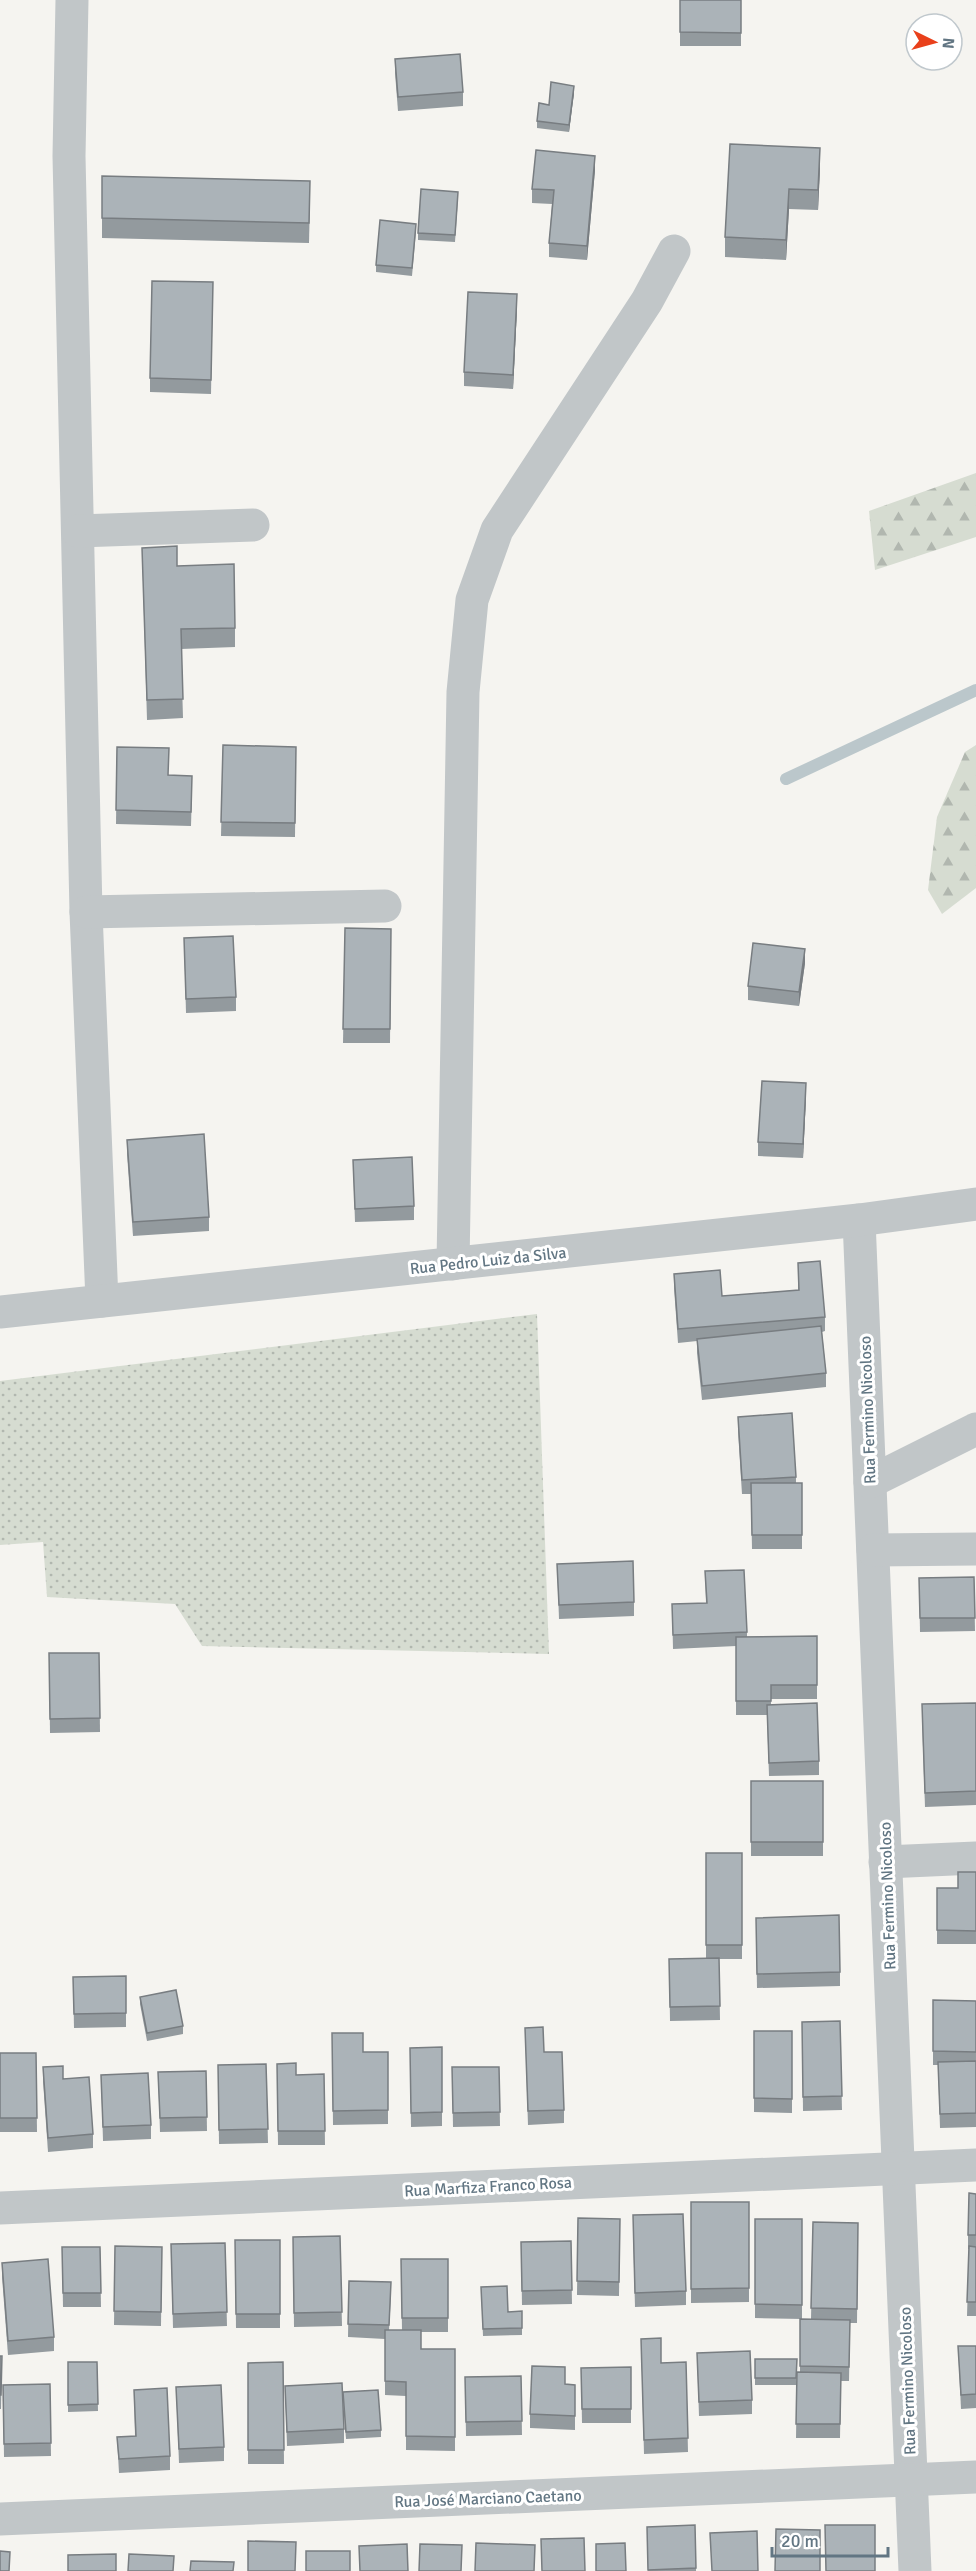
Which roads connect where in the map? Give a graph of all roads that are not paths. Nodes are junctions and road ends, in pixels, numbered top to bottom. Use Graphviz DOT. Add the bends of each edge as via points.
graph roads {
  1 [pos="72,0"];
  2 [pos="674,251"];
  3 [pos="253,525"];
  4 [pos="78,531"];
  5 [pos="385,906"];
  6 [pos="86,912"];
  7 [pos="976,1204"];
  8 [pos="859,1220"];
  9 [pos="453,1264"];
  10 [pos="102,1301"];
  11 [pos="0,1312"];
  12 [pos="976,1429"];
  13 [pos="870,1482"];
  14 [pos="976,1549"];
  15 [pos="873,1550"];
  16 [pos="976,1858"];
  17 [pos="885,1862"];
  18 [pos="976,2164"];
  19 [pos="899,2168"];
  20 [pos="0,2208"];
  21 [pos="976,2477"];
  22 [pos="911,2480"];
  23 [pos="0,2519"];
  24 [pos="915,2571"];
  1 -- 4 [label="street" via="69,156"];
  2 -- 9 [label="street" via="646,301 497,530 472,600 462,692"];
  3 -- 4 [label="street"];
  4 -- 6 [label="street"];
  5 -- 6 [label="street"];
  6 -- 10 [label="street"];
  7 -- 8 [label="street, Rua Pedro Luiz da Silva"];
  8 -- 9 [label="street, Rua Pedro Luiz da Silva"];
  8 -- 13 [label="street, Rua Fermino Nicoloso"];
  9 -- 10 [label="street, Rua Pedro Luiz da Silva"];
  10 -- 11 [label="street, Rua Pedro Luiz da Silva"];
  12 -- 13 [label="street"];
  13 -- 15 [label="street, Rua Fermino Nicoloso"];
  14 -- 15 [label="street"];
  15 -- 17 [label="street, Rua Fermino Nicoloso"];
  16 -- 17 [label="street"];
  17 -- 19 [label="street, Rua Fermino Nicoloso"];
  18 -- 19 [label="street, Rua Marfiza Franco Rosa"];
  19 -- 20 [label="street, Rua Marfiza Franco Rosa"];
  19 -- 22 [label="street, Rua Fermino Nicoloso"];
  21 -- 22 [label="street, Rua José Marciano Caetano"];
  22 -- 23 [label="street, Rua José Marciano Caetano"];
  22 -- 24 [label="street, Rua Fermino Nicoloso"];
}
